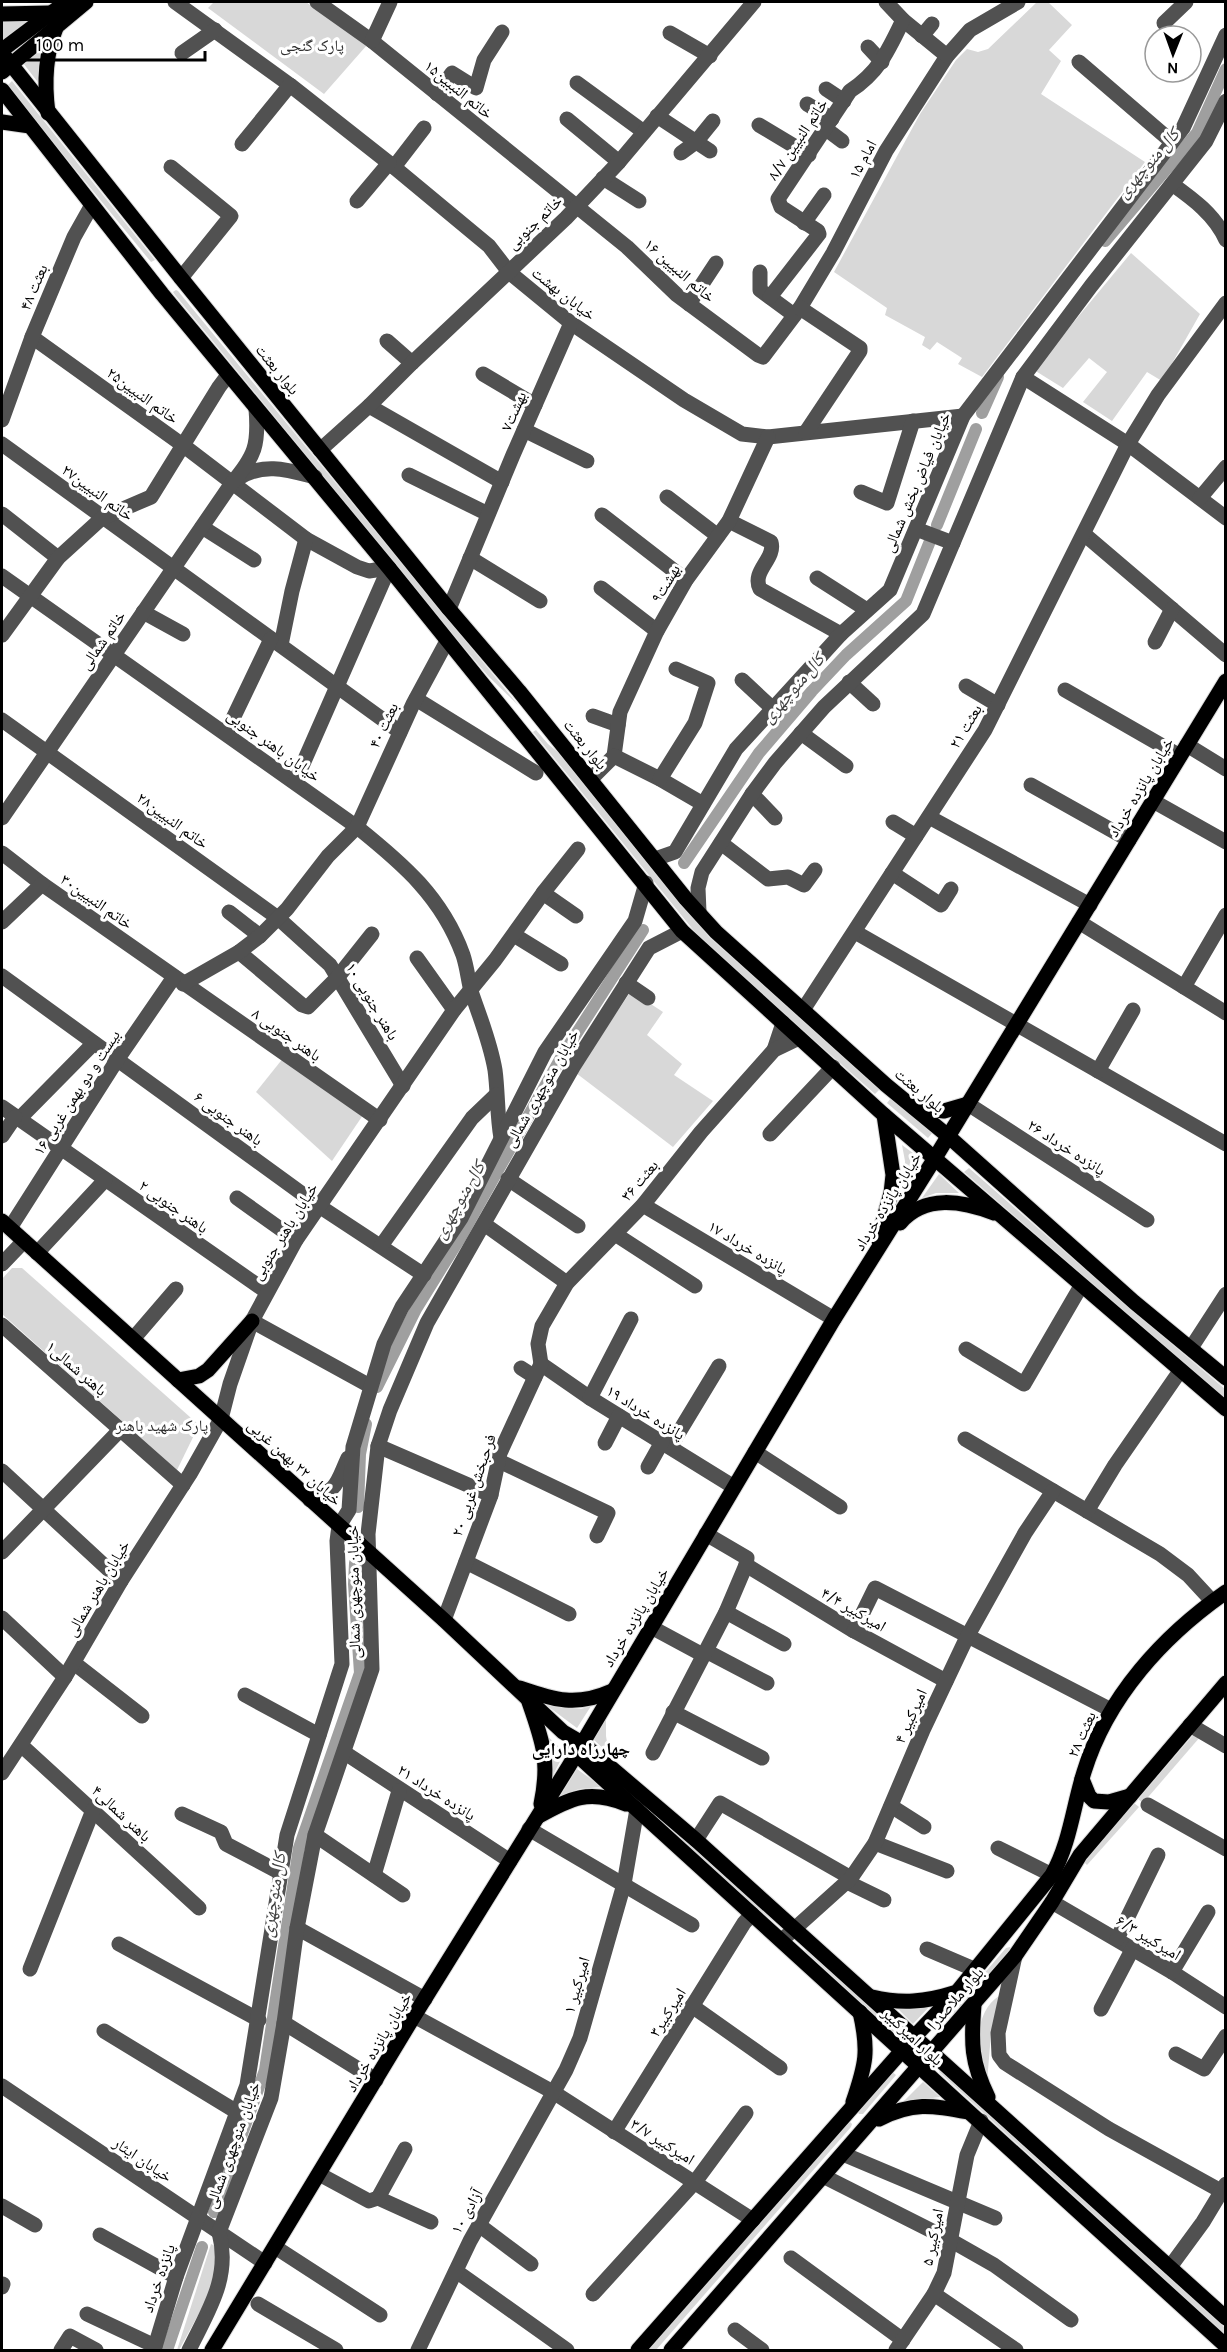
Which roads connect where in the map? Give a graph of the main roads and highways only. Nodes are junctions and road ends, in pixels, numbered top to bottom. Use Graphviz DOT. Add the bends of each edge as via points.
graph roads {
  1 [pos="66,2"];
  2 [pos="86,2"];
  3 [pos="2,14"];
  4 [pos="54,20"];
  5 [pos="4,60"];
  6 [pos="2,90"];
  7 [pos="48,113"];
  8 [pos="2,122"];
  9 [pos="30,126"];
  10 [pos="181,278"];
  11 [pos="162,294"];
  12 [pos="1226,681"];
  13 [pos="535,711"];
  14 [pos="517,725"];
  15 [pos="886,1085"];
  16 [pos="871,1103"];
  17 [pos="968,1104"];
  18 [pos="913,1107"];
  19 [pos="884,1115"];
  20 [pos="948,1136"];
  21 [pos="935,1158"];
  22 [pos="1005,1218"];
  23 [pos="6,1225"];
  24 [pos="877,1251"];
  25 [pos="252,1321"];
  26 [pos="1226,1378"];
  27 [pos="178,1380"];
  28 [pos="1226,1409"];
  29 [pos="1226,1592"];
  30 [pos="1226,1683"];
  31 [pos="513,1686"];
  32 [pos="612,1691"];
  33 [pos="528,1699"];
  34 [pos="579,1748"];
  35 [pos="1082,1779"];
  36 [pos="1130,1796"];
  37 [pos="637,1809"];
  38 [pos="538,1816"];
  39 [pos="1016,1919"];
  40 [pos="957,1992"];
  41 [pos="870,1997"];
  42 [pos="974,2005"];
  43 [pos="860,2012"];
  44 [pos="915,2036"];
  45 [pos="902,2050"];
  46 [pos="932,2052"];
  47 [pos="920,2067"];
  48 [pos="992,2105"];
  49 [pos="848,2112"];
  50 [pos="975,2116"];
  51 [pos="868,2126"];
  52 [pos="1054,2161"];
  53 [pos="1039,2174"];
  54 [pos="1226,2318"];
  55 [pos="1226,2346"];
  56 [pos="212,2350"];
  57 [pos="638,2350"];
  58 [pos="671,2350"];
  1 -- 4 [label="main road"];
  2 -- 4 [label="main road"];
  3 -- 4 [label="main road"];
  4 -- 5 [label="main road"];
  4 -- 7 [label="main road" via="45,77"];
  5 -- 7 [label="main road, بلوار بعثت"];
  6 -- 9 [label="main road"];
  7 -- 10 [label="main road, بلوار بعثت"];
  8 -- 9 [label="main road"];
  9 -- 11 [label="main road"];
  10 -- 11 [label="main road"];
  10 -- 13 [label="main road, بلوار بعثت"];
  11 -- 14 [label="main road"];
  12 -- 17 [label="main road, خیابان پانزده خرداد"];
  13 -- 14 [label="main road"];
  13 -- 15 [label="main road, بلوار بعثت" via="716,932"];
  14 -- 16 [label="main road" via="682,931"];
  15 -- 16 [label="main road"];
  15 -- 18 [label="main road, بلوار بعثت"];
  16 -- 19 [label="main road"];
  17 -- 18 [label="main road" via="944,1111"];
  17 -- 20 [label="main road, خیابان پانزده خرداد"];
  18 -- 20 [label="main road, بلوار بعثت"];
  19 -- 21 [label="main road"];
  19 -- 24 [label="main road" via="893,1175"];
  20 -- 21 [label="main road, خیابان پانزده خرداد"];
  20 -- 26 [label="main road, بلوار بعثت" via="1134,1302"];
  21 -- 22 [label="main road"];
  21 -- 24 [label="main road, خیابان پانزده خرداد"];
  22 -- 24 [label="main road" via="973,1205 953,1202 920,1207 906,1216"];
  22 -- 28 [label="main road"];
  23 -- 27 [label="main road, خیابان ۲۲ بهمن غربی"];
  24 -- 32 [label="main road, خیابان پانزده خرداد"];
  25 -- 27 [label="main road" via="208,1370 200,1376"];
  27 -- 31 [label="main road, خیابان ۲۲ بهمن غربی"];
  29 -- 35 [label="main road, بعثت ۲۸" via="1156,1651 1126,1688 1111,1710"];
  30 -- 36 [label="main road, بلوار ملاصدرا"];
  31 -- 32 [label="main road" via="554,1700 595,1699"];
  31 -- 33 [label="main road, خیابان ۲۲ بهمن غربی"];
  32 -- 34 [label="main road, خیابان پانزده خرداد"];
  33 -- 34 [label="main road, خیابان ۲۲ بهمن غربی"];
  33 -- 38 [label="main road" via="546,1760"];
  34 -- 37 [label="main road, بلوار امیرکبیر"];
  34 -- 38 [label="main road, خیابان پانزده خرداد"];
  34 -- 41 [label="main road, بلوار امیرکبیر" via="696,1840"];
  35 -- 36 [label="main road" via="1094,1801 1109,1802"];
  35 -- 39 [label="main road, بعثت ۲۸" via="1062,1857"];
  36 -- 42 [label="main road, بلوار ملاصدرا" via="1080,1856 1015,1956"];
  37 -- 38 [label="main road" via="610,1797 591,1796 571,1798"];
  37 -- 43 [label="main road, بلوار امیرکبیر"];
  38 -- 56 [label="main road, خیابان پانزده خرداد"];
  39 -- 40 [label="main road, بلوار ملاصدرا"];
  40 -- 41 [label="main road" via="911,2002"];
  40 -- 44 [label="main road, بلوار ملاصدرا"];
  41 -- 44 [label="main road, بلوار امیرکبیر"];
  42 -- 46 [label="main road, بلوار ملاصدرا"];
  42 -- 48 [label="main road" via="973,2058"];
  43 -- 45 [label="main road, بلوار امیرکبیر"];
  43 -- 49 [label="main road" via="866,2058"];
  44 -- 45 [label="main road, بلوار ملاصدرا"];
  44 -- 46 [label="main road, بلوار امیرکبیر"];
  45 -- 47 [label="main road, بلوار امیرکبیر"];
  45 -- 49 [label="main road, بلوار ملاصدرا"];
  46 -- 47 [label="main road, بلوار ملاصدرا"];
  46 -- 48 [label="main road, بلوار امیرکبیر"];
  47 -- 50 [label="main road, بلوار امیرکبیر"];
  47 -- 51 [label="main road, بلوار ملاصدرا"];
  48 -- 52 [label="main road, بلوار امیرکبیر"];
  49 -- 51 [label="main road"];
  49 -- 57 [label="main road, بلوار ملاصدرا"];
  50 -- 51 [label="main road" via="921,2104 898,2109"];
  50 -- 53 [label="main road, بلوار امیرکبیر"];
  51 -- 58 [label="main road, بلوار ملاصدرا"];
  52 -- 53 [label="main road"];
  52 -- 54 [label="main road, بلوار امیرکبیر"];
  53 -- 55 [label="main road, بلوار امیرکبیر"];
}
